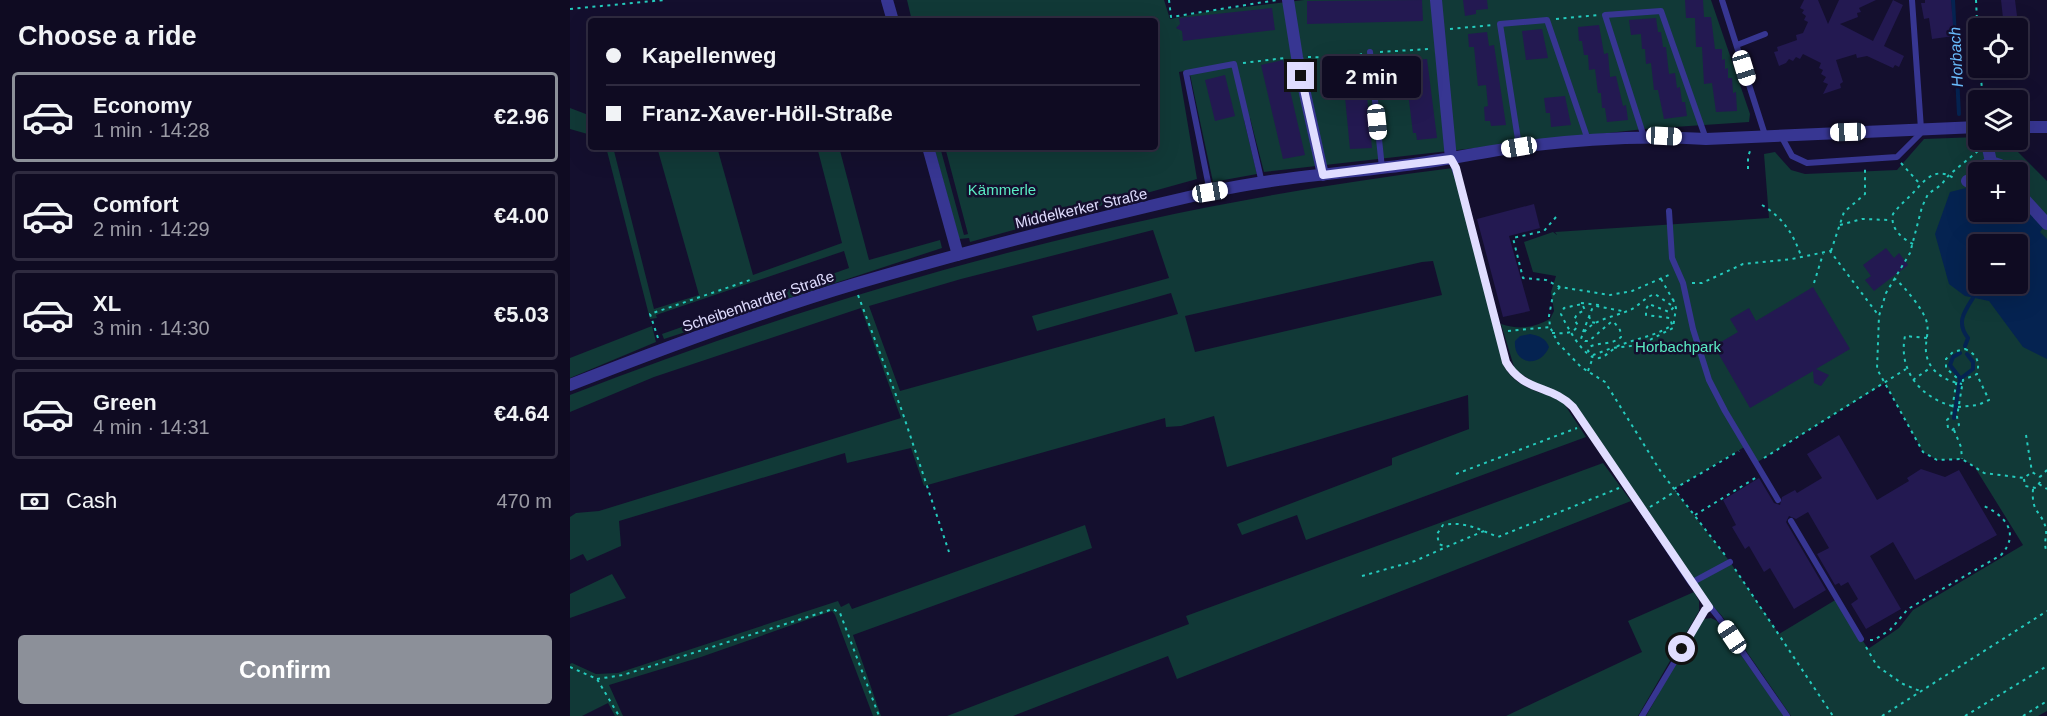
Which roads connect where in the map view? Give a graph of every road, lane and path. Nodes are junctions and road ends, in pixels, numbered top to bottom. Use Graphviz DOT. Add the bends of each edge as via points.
graph roads {
  1 [pos="663,0"];
  2 [pos="887,0"];
  3 [pos="1169,0"];
  4 [pos="1280,0"];
  5 [pos="1288,0"];
  6 [pos="1436,0"];
  7 [pos="1722,0"];
  8 [pos="1912,0"];
  9 [pos="1976,0"];
  10 [pos="570,9"];
  11 [pos="1605,15"];
  12 [pos="892,18"];
  13 [pos="1977,18"];
  14 [pos="1547,20"];
  15 [pos="1500,24"];
  16 [pos="1439,31"];
  17 [pos="1765,34"];
  18 [pos="1737,45"];
  19 [pos="1440,48"];
  20 [pos="1371,52"];
  21 [pos="1297,57"];
  22 [pos="1234,64"];
  23 [pos="1968,127"];
  24 [pos="2028,127"];
  25 [pos="2047,128"];
  26 [pos="1921,129"];
  27 [pos="1780,134"];
  28 [pos="1765,135"];
  29 [pos="1644,137"];
  30 [pos="1706,139"];
  31 [pos="1588,140"];
  32 [pos="1753,144"];
  33 [pos="1519,147"];
  34 [pos="929,150"];
  35 [pos="1980,150"];
  36 [pos="1988,150"];
  37 [pos="1897,157"];
  38 [pos="1451,159"];
  39 [pos="1864,160"];
  40 [pos="1991,162"];
  41 [pos="1382,169"];
  42 [pos="1748,169"];
  43 [pos="1323,175"];
  44 [pos="1949,175"];
  45 [pos="1968,181"];
  46 [pos="1262,183"];
  47 [pos="1919,183"];
  48 [pos="1210,192"];
  49 [pos="2028,203"];
  50 [pos="1762,205"];
  51 [pos="1669,211"];
  52 [pos="1556,217"];
  53 [pos="1892,220"];
  54 [pos="2047,224"];
  55 [pos="1840,225"];
  56 [pos="1913,244"];
  57 [pos="1830,251"];
  58 [pos="1824,253"];
  59 [pos="958,255"];
  60 [pos="1801,256"];
  61 [pos="1677,270"];
  62 [pos="1894,278"];
  63 [pos="753,279"];
  64 [pos="1661,279"];
  65 [pos="1683,283"];
  66 [pos="1814,283"];
  67 [pos="1560,287"];
  68 [pos="857,292"];
  69 [pos="1673,299"];
  70 [pos="1578,304"];
  71 [pos="1605,307"];
  72 [pos="1674,307"];
  73 [pos="1628,311"];
  74 [pos="1590,314"];
  75 [pos="1879,316"];
  76 [pos="1598,323"];
  77 [pos="1550,327"];
  78 [pos="1498,331"];
  79 [pos="1572,332"];
  80 [pos="1552,333"];
  81 [pos="1581,335"];
  82 [pos="1927,338"];
  83 [pos="1612,348"];
  84 [pos="661,349"];
  85 [pos="1592,358"];
  86 [pos="1932,367"];
  87 [pos="1906,369"];
  88 [pos="1587,371"];
  89 [pos="1977,374"];
  90 [pos="1913,380"];
  91 [pos="1885,383"];
  92 [pos="1959,383"];
  93 [pos="570,385"];
  94 [pos="1953,406"];
  95 [pos="1958,407"];
  96 [pos="1584,426"];
  97 [pos="1954,430"];
  98 [pos="2026,435"];
  99 [pos="1746,446"];
  100 [pos="1962,459"];
  101 [pos="1756,463"];
  102 [pos="2047,470"];
  103 [pos="2032,472"];
  104 [pos="1456,474"];
  105 [pos="1763,474"];
  106 [pos="2040,477"];
  107 [pos="2024,478"];
  108 [pos="2039,484"];
  109 [pos="1624,485"];
  110 [pos="2033,489"];
  111 [pos="2047,489"];
  112 [pos="1675,490"];
  113 [pos="1778,500"];
  114 [pos="1639,506"];
  115 [pos="1984,506"];
  116 [pos="1695,515"];
  117 [pos="1791,521"];
  118 [pos="1484,531"];
  119 [pos="1446,547"];
  120 [pos="949,552"];
  121 [pos="2047,552"];
  122 [pos="1730,562"];
  123 [pos="1362,576"];
  124 [pos="1691,583"];
  125 [pos="1709,607"];
  126 [pos="2047,611"];
  127 [pos="1861,639"];
  128 [pos="2047,666"];
  129 [pos="570,667"];
  130 [pos="597,679"];
  131 [pos="1921,691"];
  132 [pos="2047,701"];
  133 [pos="619,716"];
  134 [pos="879,716"];
  135 [pos="1642,716"];
  136 [pos="1787,716"];
  137 [pos="1833,716"];
  138 [pos="1882,716"];
  139 [pos="1965,716"];
  140 [pos="2023,716"];
  1 -- 10 [label="path"];
  2 -- 12 [label="street"];
  3 -- 4 [label="path" via="1172,18"];
  5 -- 21 [label="street"];
  6 -- 16 [label="street"];
  7 -- 18 [label="lane"];
  8 -- 26 [label="lane"];
  9 -- 13 [label="path"];
  11 -- 14 [label="path"];
  11 -- 29 [label="lane"];
  11 -- 30 [label="lane" via="1661,11"];
  14 -- 15 [label="lane"];
  14 -- 31 [label="lane"];
  15 -- 16 [label="path"];
  15 -- 33 [label="lane"];
  16 -- 19 [label="street"];
  17 -- 18 [label="lane"];
  18 -- 28 [label="lane"];
  19 -- 20 [label="path"];
  19 -- 38 [label="street"];
  20 -- 21 [label="path" via="1350,58"];
  20 -- 41 [label="lane"];
  21 -- 22 [label="path"];
  21 -- 43 [label="street"];
  22 -- 46 [label="lane"];
  22 -- 48 [label="lane" via="1186,73"];
  23 -- 26 [label="street, Middelkerker Straße"];
  24 -- 25 [label="street"];
  26 -- 27 [label="street, Middelkerker Straße"];
  26 -- 37 [label="lane"];
  27 -- 28 [label="street, Middelkerker Straße"];
  27 -- 39 [label="lane" via="1798,161"];
  28 -- 30 [label="street, Middelkerker Straße"];
  29 -- 30 [label="street, Middelkerker Straße"];
  29 -- 31 [label="street, Middelkerker Straße"];
  31 -- 33 [label="street, Middelkerker Straße"];
  32 -- 42 [label="path"];
  33 -- 38 [label="street, Middelkerker Straße"];
  34 -- 59 [label="street"];
  35 -- 44 [label="path"];
  36 -- 40 [label="street"];
  37 -- 39 [label="lane"];
  37 -- 47 [label="path"];
  38 -- 41 [label="street, Middelkerker Straße"];
  38 -- 78 [label="lane"];
  39 -- 55 [label="path" via="1865,194 1844,212"];
  41 -- 43 [label="street, Middelkerker Straße"];
  43 -- 46 [label="street, Middelkerker Straße"];
  44 -- 45 [label="path" via="1962,183"];
  44 -- 47 [label="path" via="1935,174"];
  44 -- 56 [label="path" via="1928,194"];
  46 -- 48 [label="street, Middelkerker Straße"];
  47 -- 53 [label="path"];
  48 -- 59 [label="street, Middelkerker Straße"];
  49 -- 54 [label="street"];
  50 -- 60 [label="path" via="1787,226"];
  51 -- 61 [label="lane" via="1672,258"];
  52 -- 67 [label="path" via="1544,231 1514,238 1523,278 1546,280"];
  53 -- 55 [label="path" via="1862,219"];
  53 -- 56 [label="path" via="1903,240"];
  55 -- 57 [label="path"];
  56 -- 62 [label="path"];
  57 -- 58 [label="path"];
  57 -- 75 [label="path"];
  58 -- 60 [label="path"];
  58 -- 66 [label="path"];
  59 -- 84 [label="street, Scheibenhardter Straße" via="855,284"];
  60 -- 65 [label="path" via="1743,264 1702,283"];
  61 -- 64 [label="path"];
  61 -- 65 [label="lane"];
  62 -- 75 [label="path"];
  62 -- 82 [label="path" via="1908,290 1927,321"];
  63 -- 84 [label="path" via="650,314"];
  64 -- 67 [label="path" via="1610,295"];
  64 -- 69 [label="path"];
  65 -- 99 [label="lane" via="1709,380"];
  67 -- 77 [label="path" via="1551,303"];
  68 -- 120 [label="path"];
  69 -- 72 [label="path"];
  69 -- 83 [label="path" via="1673,328 1640,345"];
  70 -- 71 [label="path"];
  70 -- 79 [label="path" via="1564,308 1561,314"];
  70 -- 79 [label="path" via="1585,306 1585,310 1575,316 1578,327"];
  71 -- 73 [label="path"];
  71 -- 74 [label="path" via="1596,306"];
  72 -- 73 [label="path" via="1655,294"];
  72 -- 83 [label="path" via="1669,312 1647,306 1647,317 1670,318 1672,325"];
  73 -- 76 [label="path"];
  74 -- 76 [label="path" via="1590,320"];
  74 -- 81 [label="path"];
  75 -- 91 [label="path" via="1877,369"];
  76 -- 81 [label="path"];
  77 -- 78 [label="path"];
  77 -- 80 [label="path"];
  78 -- 96 [label="lane" via="1512,373 1532,387 1563,397"];
  79 -- 80 [label="path"];
  79 -- 85 [label="path" via="1585,354"];
  80 -- 88 [label="path" via="1565,352"];
  81 -- 83 [label="path" via="1582,340 1589,341 1614,322 1620,339 1592,345 1588,351 1593,355"];
  82 -- 86 [label="path" via="1926,352"];
  82 -- 87 [label="path" via="1905,336"];
  83 -- 85 [label="path" via="1604,357"];
  84 -- 93 [label="street, Scheibenhardter Straße"];
  85 -- 88 [label="path"];
  86 -- 90 [label="path"];
  86 -- 92 [label="path" via="1940,376"];
  87 -- 90 [label="path"];
  87 -- 91 [label="path"];
  88 -- 112 [label="path" via="1605,382"];
  89 -- 92 [label="path"];
  89 -- 92 [label="path" via="1975,356 1965,349 1957,350 1946,359 1946,368"];
  89 -- 95 [label="path" via="1989,400"];
  90 -- 94 [label="path" via="1930,396"];
  91 -- 100 [label="path" via="1923,452 1937,460"];
  91 -- 101 [label="path"];
  92 -- 94 [label="path"];
  92 -- 95 [label="path"];
  94 -- 97 [label="path" via="1946,424"];
  95 -- 97 [label="path" via="1959,425"];
  96 -- 104 [label="path"];
  96 -- 109 [label="lane"];
  97 -- 100 [label="path"];
  98 -- 103 [label="path"];
  99 -- 101 [label="lane"];
  99 -- 112 [label="path"];
  100 -- 107 [label="path" via="1984,472"];
  101 -- 105 [label="lane"];
  102 -- 106 [label="path"];
  103 -- 106 [label="path"];
  103 -- 107 [label="path"];
  105 -- 113 [label="lane"];
  105 -- 116 [label="path"];
  106 -- 108 [label="path"];
  107 -- 110 [label="path" via="2025,486"];
  108 -- 110 [label="path"];
  108 -- 111 [label="path"];
  109 -- 114 [label="lane"];
  109 -- 118 [label="path" via="1498,537"];
  110 -- 121 [label="path" via="2032,503 2046,529"];
  112 -- 114 [label="path" via="1653,506"];
  112 -- 116 [label="path"];
  114 -- 124 [label="lane"];
  115 -- 127 [label="path" via="1998,513 2011,534 2001,555 1908,609 1890,630 1874,640"];
  116 -- 122 [label="path"];
  117 -- 127 [label="lane"];
  118 -- 119 [label="path"];
  118 -- 119 [label="path" via="1460,522 1443,525 1437,534 1439,544"];
  119 -- 123 [label="path" via="1415,561"];
  122 -- 124 [label="lane"];
  122 -- 137 [label="path"];
  124 -- 125 [label="lane"];
  125 -- 135 [label="lane"];
  125 -- 136 [label="lane"];
  126 -- 131 [label="path"];
  127 -- 131 [label="path" via="1876,666"];
  128 -- 139 [label="path"];
  129 -- 130 [label="path"];
  130 -- 133 [label="path"];
  130 -- 134 [label="path" via="623,675 833,609 840,613"];
  131 -- 138 [label="path"];
  132 -- 140 [label="path"];
}
